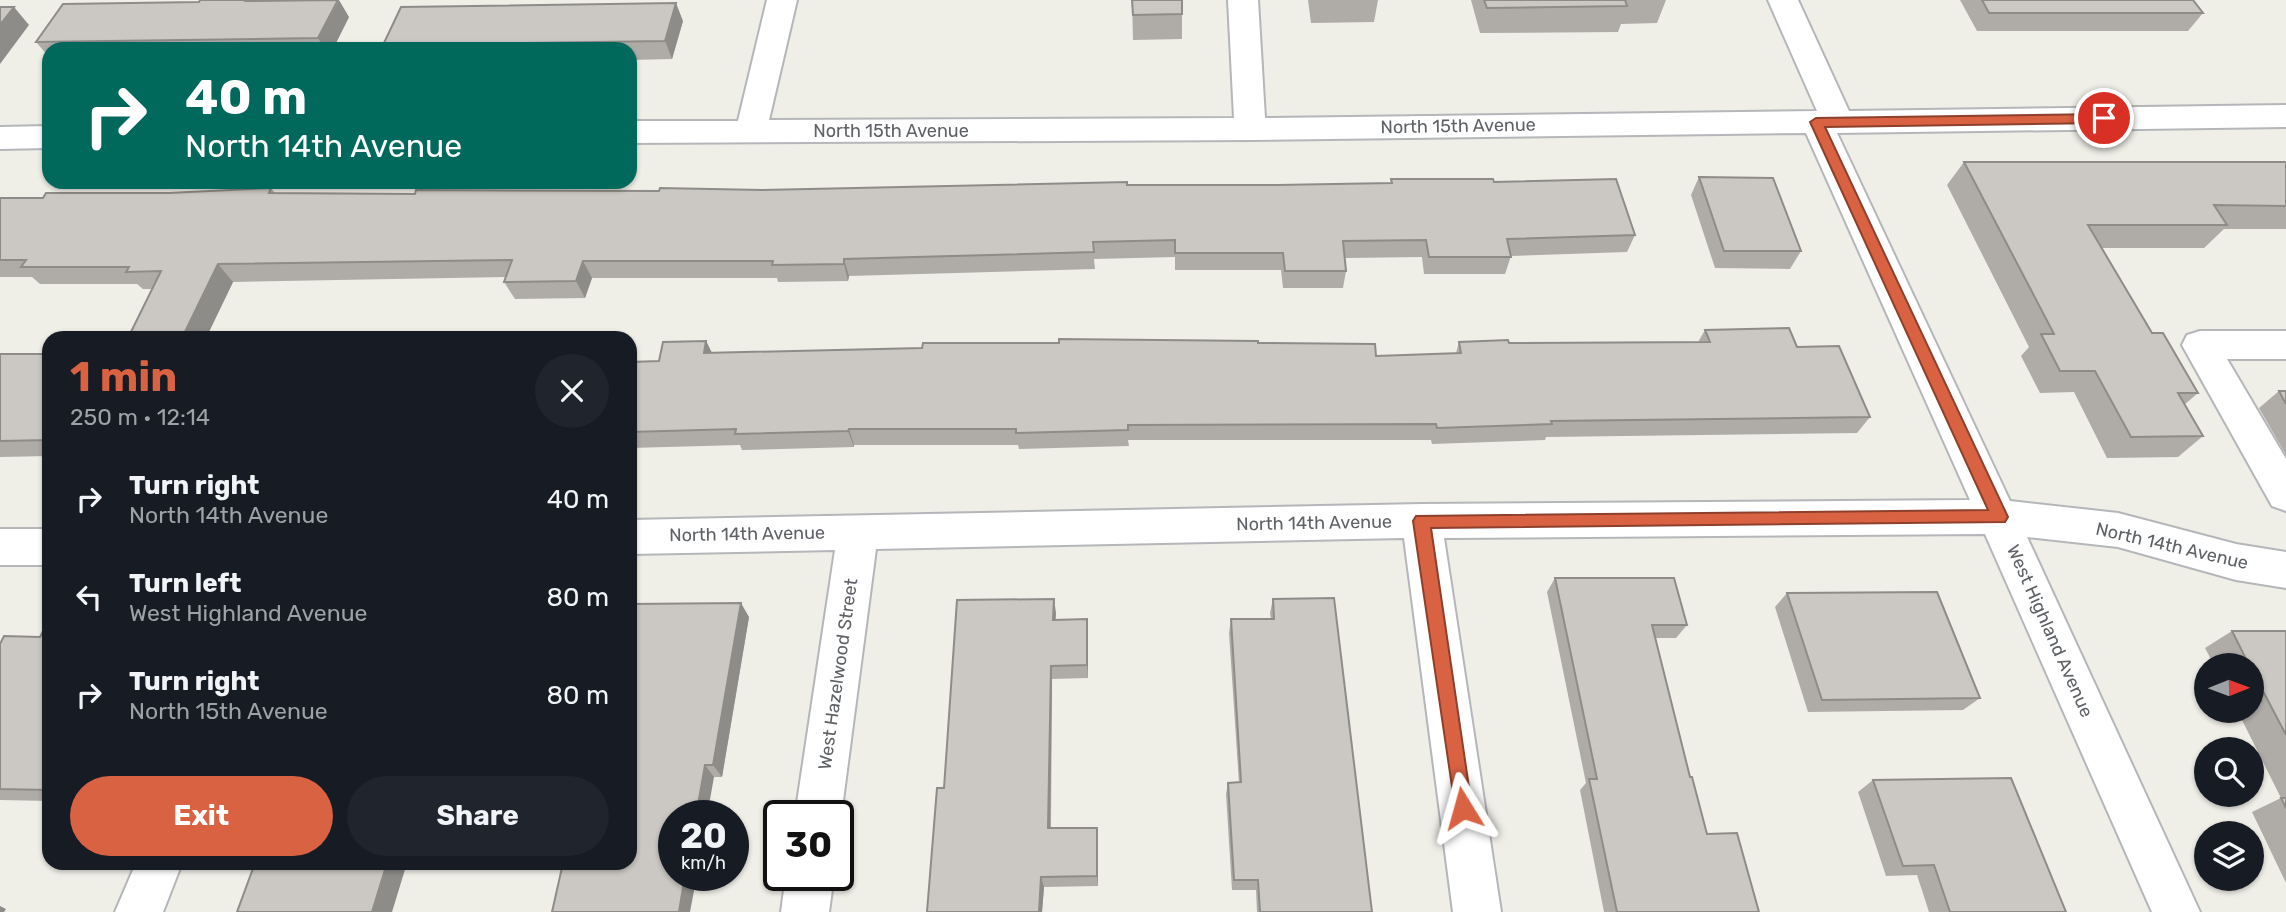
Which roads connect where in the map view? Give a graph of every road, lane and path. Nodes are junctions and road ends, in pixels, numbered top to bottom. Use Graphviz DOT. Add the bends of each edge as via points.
graph roads {
  1 [pos="782,0"];
  2 [pos="1242,0"];
  3 [pos="1783,0"];
  4 [pos="2286,116"];
  5 [pos="1827,122"];
  6 [pos="1250,129"];
  7 [pos="751,131"];
  8 [pos="637,132"];
  9 [pos="42,137"];
  10 [pos="0,138"];
  11 [pos="2286,345"];
  12 [pos="2286,494"];
  13 [pos="1999,517"];
  14 [pos="1422,521"];
  15 [pos="858,532"];
  16 [pos="637,537"];
  17 [pos="0,547"];
  18 [pos="42,547"];
  19 [pos="2286,570"];
  20 [pos="820,800"];
  21 [pos="156,870"];
  22 [pos="808,891"];
  23 [pos="139,912"];
  24 [pos="805,912"];
  25 [pos="1478,912"];
  26 [pos="2176,912"];
  1 -- 7 [label="street"];
  2 -- 6 [label="street"];
  3 -- 5 [label="street, West Highland Avenue"];
  4 -- 5 [label="street, North 15th Avenue"];
  5 -- 6 [label="street, North 15th Avenue"];
  5 -- 13 [label="street, West Highland Avenue"];
  6 -- 7 [label="street, North 15th Avenue"];
  7 -- 8 [label="street, North 15th Avenue"];
  9 -- 10 [label="street"];
  11 -- 12 [label="street" via="2200,345"];
  13 -- 14 [label="street, North 14th Avenue"];
  13 -- 19 [label="street, North 14th Avenue" via="2118,530 2236,562"];
  13 -- 26 [label="street, West Highland Avenue"];
  14 -- 15 [label="street, North 14th Avenue"];
  14 -- 25 [label="street"];
  15 -- 16 [label="street, North 14th Avenue"];
  15 -- 20 [label="street, West Hazelwood Street"];
  17 -- 18 [label="street"];
  21 -- 23 [label="street"];
  22 -- 24 [label="street"];
}
